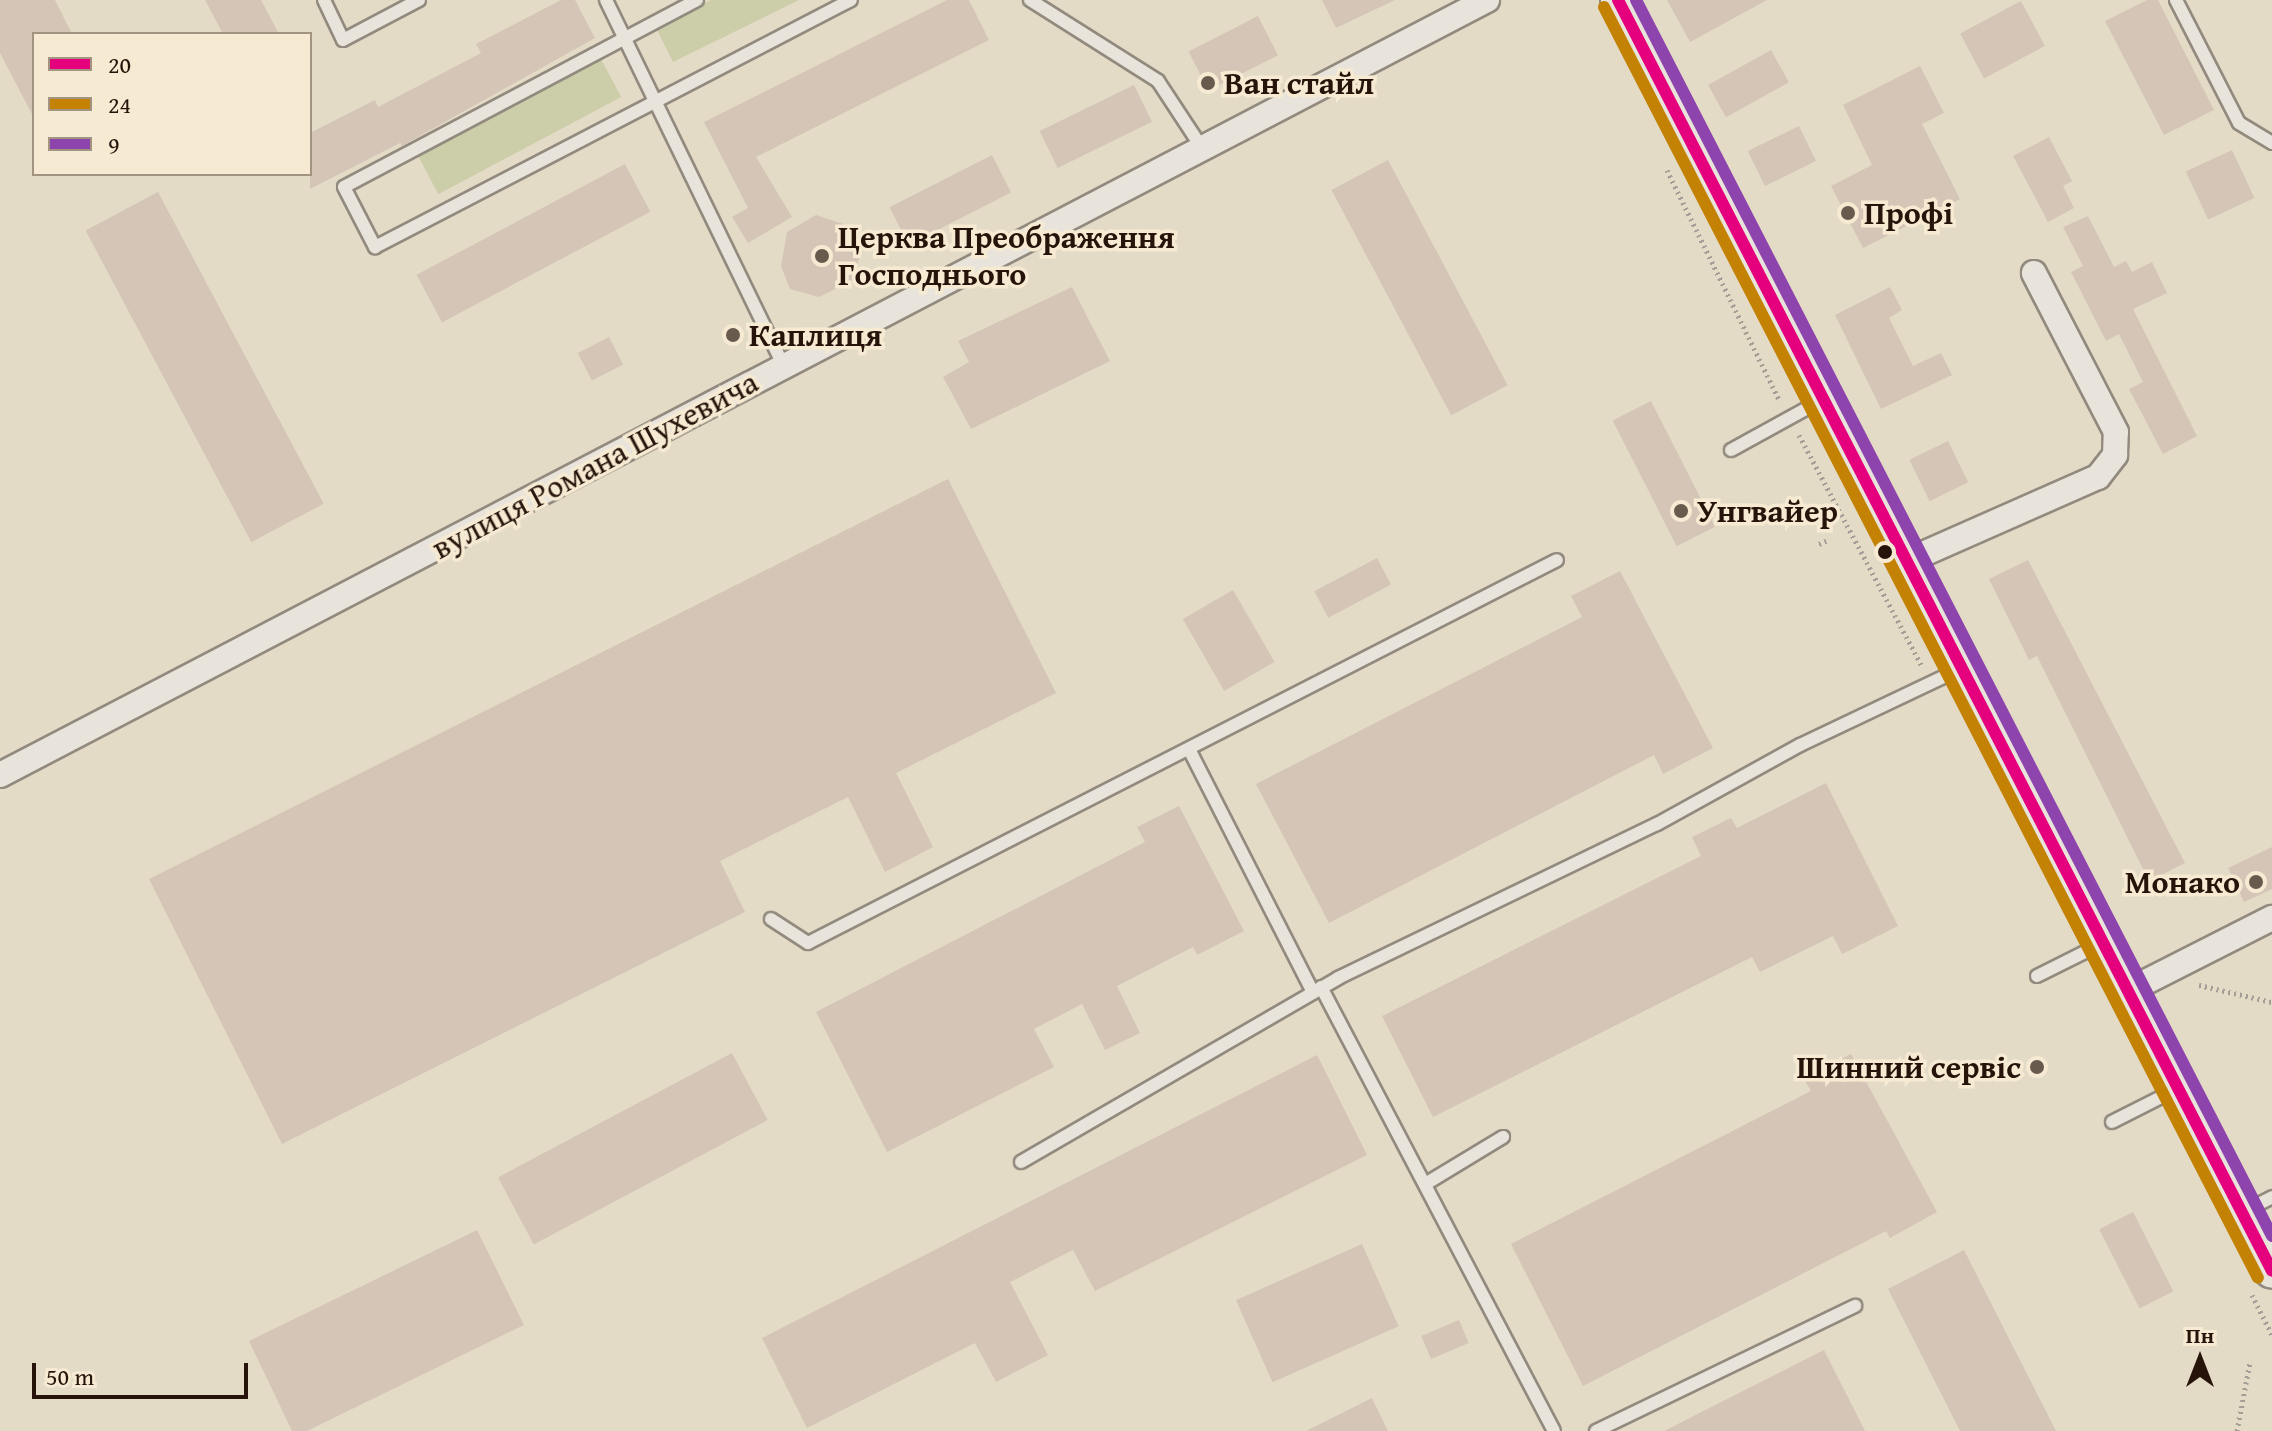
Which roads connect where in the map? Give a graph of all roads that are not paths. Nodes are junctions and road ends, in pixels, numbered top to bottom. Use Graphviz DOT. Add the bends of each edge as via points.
graph roads {
  1 [pos="324,0"];
  2 [pos="419,0"];
  3 [pos="606,0"];
  4 [pos="697,0"];
  5 [pos="851,0"];
  6 [pos="1030,0"];
  7 [pos="1487,0"];
  8 [pos="1618,0"];
  9 [pos="2176,0"];
  10 [pos="621,38"];
  11 [pos="656,103"];
  12 [pos="2272,143"];
  13 [pos="1202,148"];
  14 [pos="2034,273"];
  15 [pos="784,366"];
  16 [pos="1822,399"];
  17 [pos="1731,450"];
  18 [pos="1557,560"];
  19 [pos="1905,562"];
  20 [pos="1960,669"];
  21 [pos="1190,751"];
  22 [pos="0,775"];
  23 [pos="2272,918"];
  24 [pos="771,919"];
  25 [pos="2101,944"];
  26 [pos="2037,976"];
  27 [pos="1317,990"];
  28 [pos="2126,992"];
  29 [pos="2177,1089"];
  30 [pos="2112,1122"];
  31 [pos="1503,1137"];
  32 [pos="1021,1162"];
  33 [pos="1427,1183"];
  34 [pos="2272,1197"];
  35 [pos="2242,1213"];
  36 [pos="2272,1271"];
  37 [pos="1855,1306"];
  38 [pos="1554,1431"];
  39 [pos="1596,1431"];
  1 -- 2 [label="lane" via="343,40"];
  3 -- 10 [label="lane"];
  4 -- 10 [label="lane"];
  5 -- 11 [label="lane"];
  6 -- 13 [label="lane" via="1158,81"];
  7 -- 13 [label="street, вулиця Романа Шухевича"];
  8 -- 16 [label="main road"];
  9 -- 12 [label="lane" via="2239,123"];
  10 -- 11 [label="lane"];
  10 -- 11 [label="lane" via="344,187 375,247"];
  11 -- 15 [label="lane"];
  13 -- 15 [label="street, вулиця Романа Шухевича"];
  14 -- 19 [label="street" via="2116,432 2115,455 2098,477"];
  15 -- 22 [label="street, вулиця Романа Шухевича"];
  16 -- 17 [label="lane"];
  16 -- 19 [label="main road"];
  18 -- 21 [label="lane"];
  19 -- 20 [label="main road"];
  20 -- 25 [label="main road"];
  20 -- 27 [label="lane"];
  21 -- 24 [label="lane" via="808,943"];
  21 -- 27 [label="lane"];
  23 -- 28 [label="street"];
  25 -- 26 [label="lane"];
  25 -- 28 [label="main road"];
  27 -- 32 [label="lane"];
  27 -- 33 [label="lane"];
  28 -- 29 [label="main road"];
  29 -- 30 [label="lane"];
  29 -- 35 [label="main road"];
  31 -- 33 [label="lane"];
  33 -- 38 [label="lane"];
  34 -- 35 [label="lane"];
  35 -- 36 [label="main road"];
  37 -- 39 [label="lane"];
}
